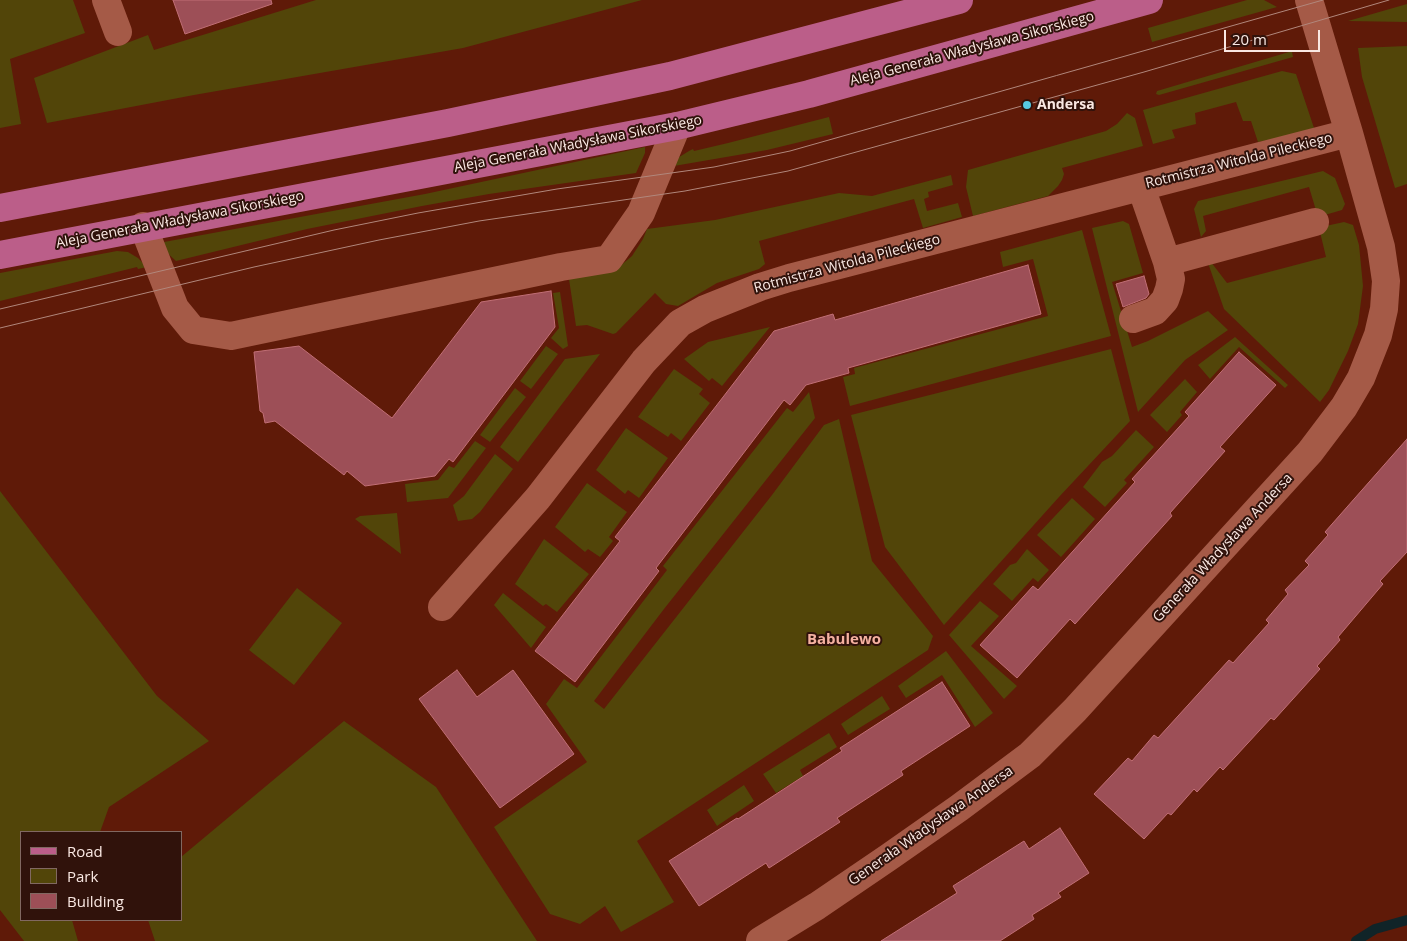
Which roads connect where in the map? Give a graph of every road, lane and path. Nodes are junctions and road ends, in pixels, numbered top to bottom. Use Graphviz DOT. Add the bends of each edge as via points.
graph roads {
  1 [pos="106,0"];
  2 [pos="959,0"];
  3 [pos="1149,0"];
  4 [pos="1309,0"];
  5 [pos="118,32"];
  6 [pos="677,126"];
  7 [pos="1349,133"];
  8 [pos="1141,187"];
  9 [pos="0,208"];
  10 [pos="1315,222"];
  11 [pos="142,226"];
  12 [pos="0,255"];
  13 [pos="1167,262"];
  14 [pos="1133,319"];
  15 [pos="442,606"];
  16 [pos="760,941"];
  1 -- 5 [label="street"];
  2 -- 9 [label="main road" via="670,76 448,123"];
  3 -- 6 [label="main road, Aleja Generała Władysława Sikorskiego" via="809,94"];
  4 -- 7 [label="street, Generała Władysława Andersa"];
  6 -- 11 [label="main road, Aleja Generała Władysława Sikorskiego"];
  6 -- 11 [label="street" via="641,213 609,259 231,336 193,330 175,308"];
  7 -- 8 [label="street, Rotmistrza Witolda Pileckiego"];
  7 -- 16 [label="street, Generała Władysława Andersa" via="1381,247 1386,282 1378,335 1361,378 1344,408 1273,494 1030,755 889,858"];
  8 -- 13 [label="street"];
  8 -- 15 [label="street, Rotmistrza Witolda Pileckiego" via="760,286 705,309 680,324 644,361 538,498"];
  10 -- 13 [label="street"];
  11 -- 12 [label="main road, Aleja Generała Władysława Sikorskiego"];
  13 -- 14 [label="street" via="1171,279 1165,300 1155,311"];
}
